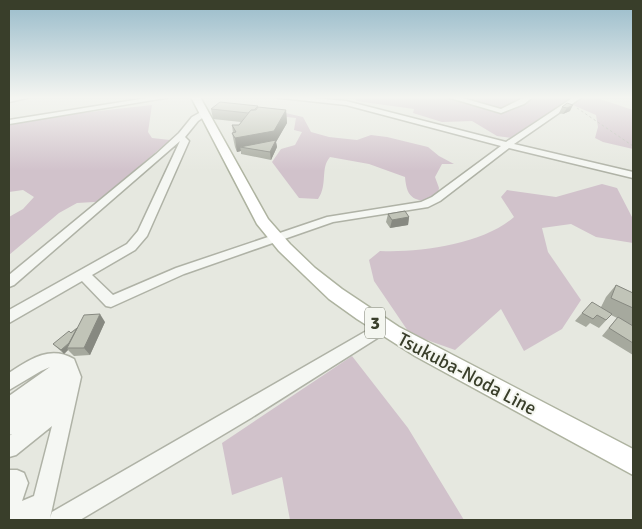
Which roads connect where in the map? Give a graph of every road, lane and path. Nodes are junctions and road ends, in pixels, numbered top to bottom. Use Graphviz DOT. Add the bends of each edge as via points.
graph roads {
  1 [pos="193,122"];
  2 [pos="208,122"];
  3 [pos="418,122"];
  4 [pos="543,122"];
  5 [pos="598,122"];
  6 [pos="180,137"];
  7 [pos="507,145"];
  8 [pos="633,146"];
  9 [pos="633,175"];
  10 [pos="276,239"];
  11 [pos="82,274"];
  12 [pos="9,282"];
  13 [pos="9,317"];
  14 [pos="382,328"];
  15 [pos="71,371"];
  16 [pos="9,382"];
  17 [pos="67,403"];
  18 [pos="9,406"];
  19 [pos="9,426"];
  20 [pos="9,448"];
  21 [pos="633,462"];
  22 [pos="9,480"];
  23 [pos="42,512"];
  24 [pos="60,520"];
  1 -- 6 [label="street"];
  2 -- 10 [label="main road, Tsukuba-Noda Line / 3" via="249,200"];
  3 -- 7 [label="street"];
  4 -- 7 [label="street"];
  5 -- 8 [label="path"];
  6 -- 11 [label="street" via="185,141 143,233 131,247"];
  6 -- 12 [label="street"];
  7 -- 9 [label="street"];
  7 -- 10 [label="street" via="436,199 424,204 331,219"];
  10 -- 11 [label="street" via="180,271 111,302"];
  10 -- 14 [label="main road, Tsukuba-Noda Line / 3" via="312,276"];
  11 -- 13 [label="street"];
  14 -- 21 [label="main road, Tsukuba-Noda Line / 3"];
  14 -- 24 [label="street"];
  15 -- 16 [label="street" via="51,359 35,364"];
  15 -- 17 [label="street"];
  15 -- 18 [label="street"];
  15 -- 19 [label="street"];
  17 -- 20 [label="street"];
  17 -- 23 [label="street"];
  22 -- 23 [label="street" via="17,480 18,483 9,512"];
}
